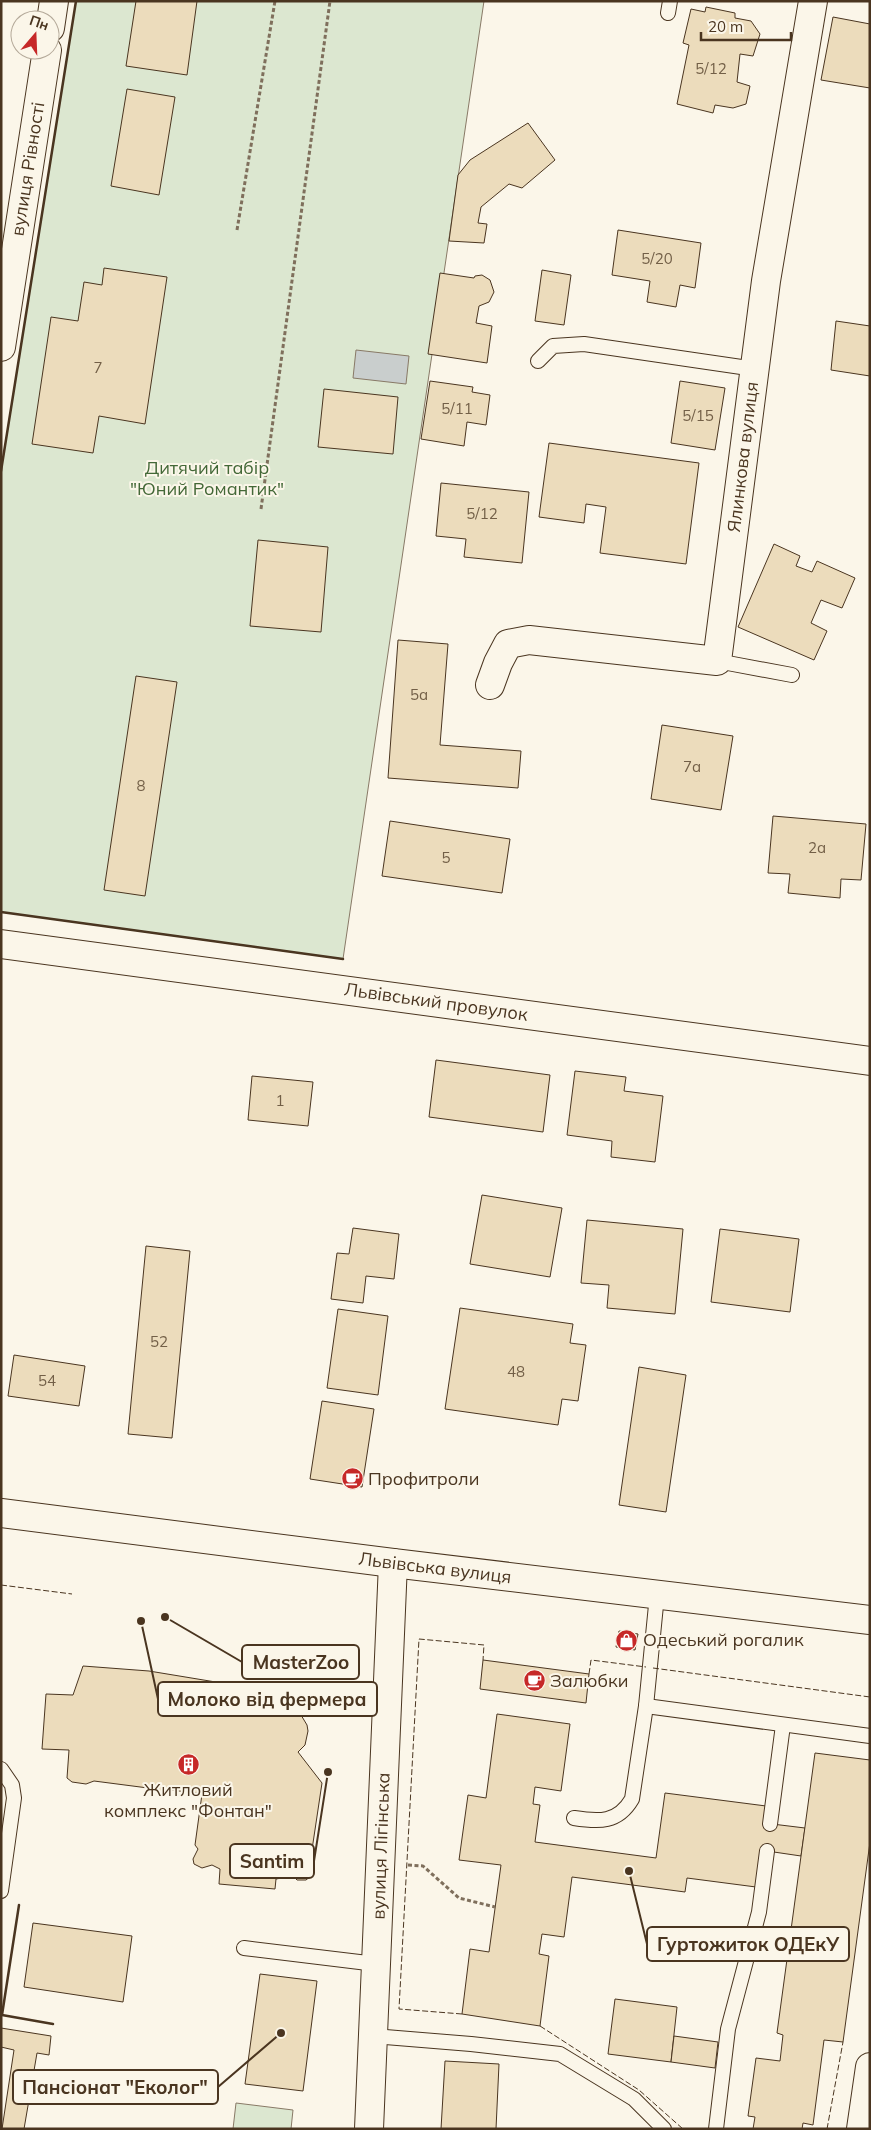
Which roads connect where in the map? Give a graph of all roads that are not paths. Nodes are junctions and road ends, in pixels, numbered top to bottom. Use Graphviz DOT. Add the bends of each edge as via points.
graph roads {
  1 [pos="812,1"];
  2 [pos="45,60"];
  3 [pos="1,345"];
  4 [pos="538,361"];
  5 [pos="754,369"];
  6 [pos="717,661"];
  7 [pos="792,675"];
  8 [pos="490,685"];
  9 [pos="1,944"];
  10 [pos="870,1061"];
  11 [pos="1,1513"];
  12 [pos="392,1563"];
  13 [pos="657,1595"];
  14 [pos="870,1620"];
  15 [pos="646,1706"];
  16 [pos="784,1725"];
  17 [pos="870,1736"];
  18 [pos="1,1769"];
  19 [pos="574,1818"];
  20 [pos="770,1824"];
  21 [pos="767,1851"];
  22 [pos="1,1891"];
  23 [pos="244,1948"];
  24 [pos="376,1964"];
  25 [pos="373,2036"];
  26 [pos="870,2067"];
  27 [pos="369,2129"];
  28 [pos="664,2129"];
  29 [pos="716,2129"];
  30 [pos="861,2129"];
  1 -- 5 [label="street, Ялинкова вулиця"];
  2 -- 3 [label="street, вулиця Рівності"];
  4 -- 5 [label="lane" via="553,346 584,344"];
  5 -- 6 [label="street, Ялинкова вулиця"];
  6 -- 7 [label="lane"];
  6 -- 8 [label="street" via="529,640 508,644"];
  9 -- 10 [label="street, Львівський провулок"];
  11 -- 12 [label="street, Львівська вулиця"];
  12 -- 13 [label="street, Львівська вулиця"];
  12 -- 24 [label="street, вулиця Лігінська"];
  13 -- 14 [label="street, Львівська вулиця"];
  13 -- 15 [label="lane"];
  15 -- 16 [label="lane"];
  15 -- 19 [label="lane" via="632,1799 625,1811 608,1819"];
  16 -- 17 [label="lane"];
  16 -- 20 [label="lane"];
  18 -- 22 [label="lane" via="12,1785 14,1798"];
  21 -- 29 [label="lane" via="759,1912 728,2029"];
  23 -- 24 [label="lane"];
  24 -- 25 [label="street, вулиця Лігінська"];
  25 -- 27 [label="street, вулиця Лігінська"];
  25 -- 28 [label="lane" via="560,2054 634,2100"];
  26 -- 30 [label="street"];
}
